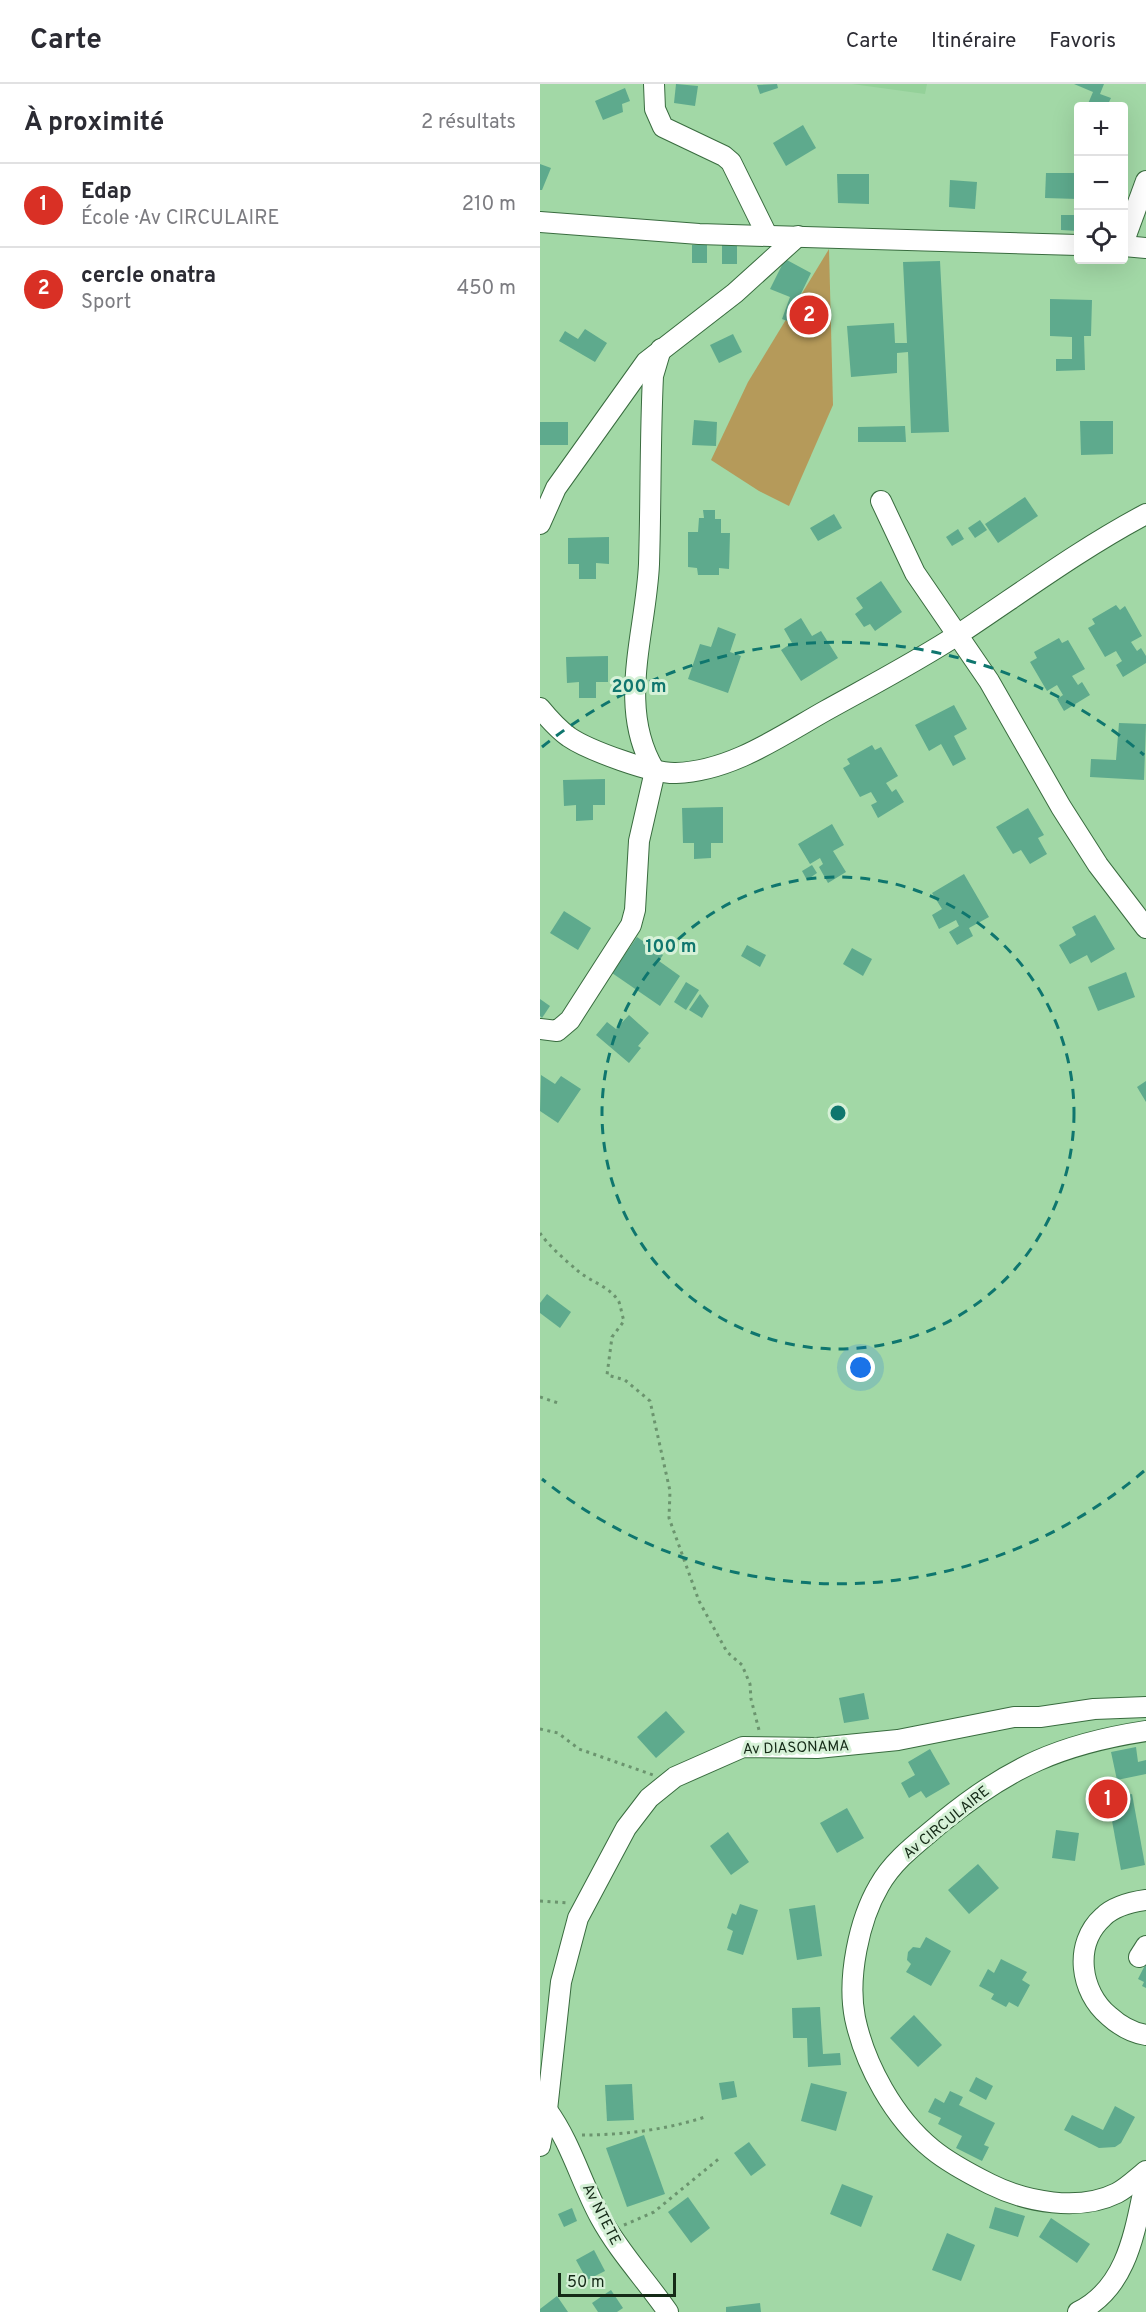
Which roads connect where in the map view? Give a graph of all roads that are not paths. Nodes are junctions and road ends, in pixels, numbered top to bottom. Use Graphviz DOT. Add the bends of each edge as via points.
graph roads {
  1 [pos="654,84"];
  2 [pos="1146,181"];
  3 [pos="540,222"];
  4 [pos="1128,230"];
  5 [pos="766,235"];
  6 [pos="798,236"];
  7 [pos="1074,245"];
  8 [pos="1128,246"];
  9 [pos="1146,248"];
  10 [pos="661,349"];
  11 [pos="548,486"];
  12 [pos="881,501"];
  13 [pos="1146,514"];
  14 [pos="540,524"];
  15 [pos="957,635"];
  16 [pos="540,708"];
  17 [pos="655,771"];
  18 [pos="1146,928"];
  19 [pos="541,1032"];
  20 [pos="1146,1707"];
  21 [pos="1146,1731"];
  22 [pos="1146,1900"];
  23 [pos="1146,2035"];
  24 [pos="547,2110"];
  25 [pos="540,2146"];
  26 [pos="1146,2171"];
  27 [pos="1146,2179"];
  28 [pos="668,2312"];
  29 [pos="1078,2312"];
  1 -- 5 [label="street" via="655,109 663,127 731,162"];
  2 -- 4 [label="street"];
  3 -- 5 [label="street" via="636,231"];
  5 -- 6 [label="street"];
  6 -- 7 [label="street"];
  6 -- 10 [label="street" via="735,293"];
  8 -- 9 [label="street"];
  10 -- 11 [label="street" via="633,377"];
  10 -- 17 [label="street" via="653,376 649,564 636,667 639,737"];
  11 -- 14 [label="street"];
  12 -- 15 [label="street" via="915,573"];
  13 -- 15 [label="street" via="1026,586"];
  15 -- 17 [label="street" via="760,749 703,770 674,774"];
  15 -- 18 [label="street" via="989,681 1098,865"];
  16 -- 17 [label="street" via="569,737"];
  17 -- 19 [label="street" via="639,841 631,925 570,1020 558,1031"];
  20 -- 24 [label="street, Av DIASONAMA" via="991,1720 898,1740 817,1748 743,1747 705,1761 667,1783 649,1798 626,1828 572,1935 561,1982"];
  21 -- 26 [label="street, Av CIRCULAIRE" via="1059,1750 1017,1768 912,1846 880,1884 870,1903 861,1928 853,1998 862,2042 880,2085 906,2122 931,2148 966,2172 1008,2194 1076,2203 1116,2193"];
  22 -- 23 [label="street" via="1116,1908 1104,1916 1084,1950 1084,1977 1090,1996 1116,2022"];
  24 -- 25 [label="street, Av DIASONAMA"];
  24 -- 28 [label="street, Av NTETE" via="565,2136 588,2195 608,2231"];
  27 -- 29 [label="street" via="1136,2227 1119,2273 1111,2288"];
}
